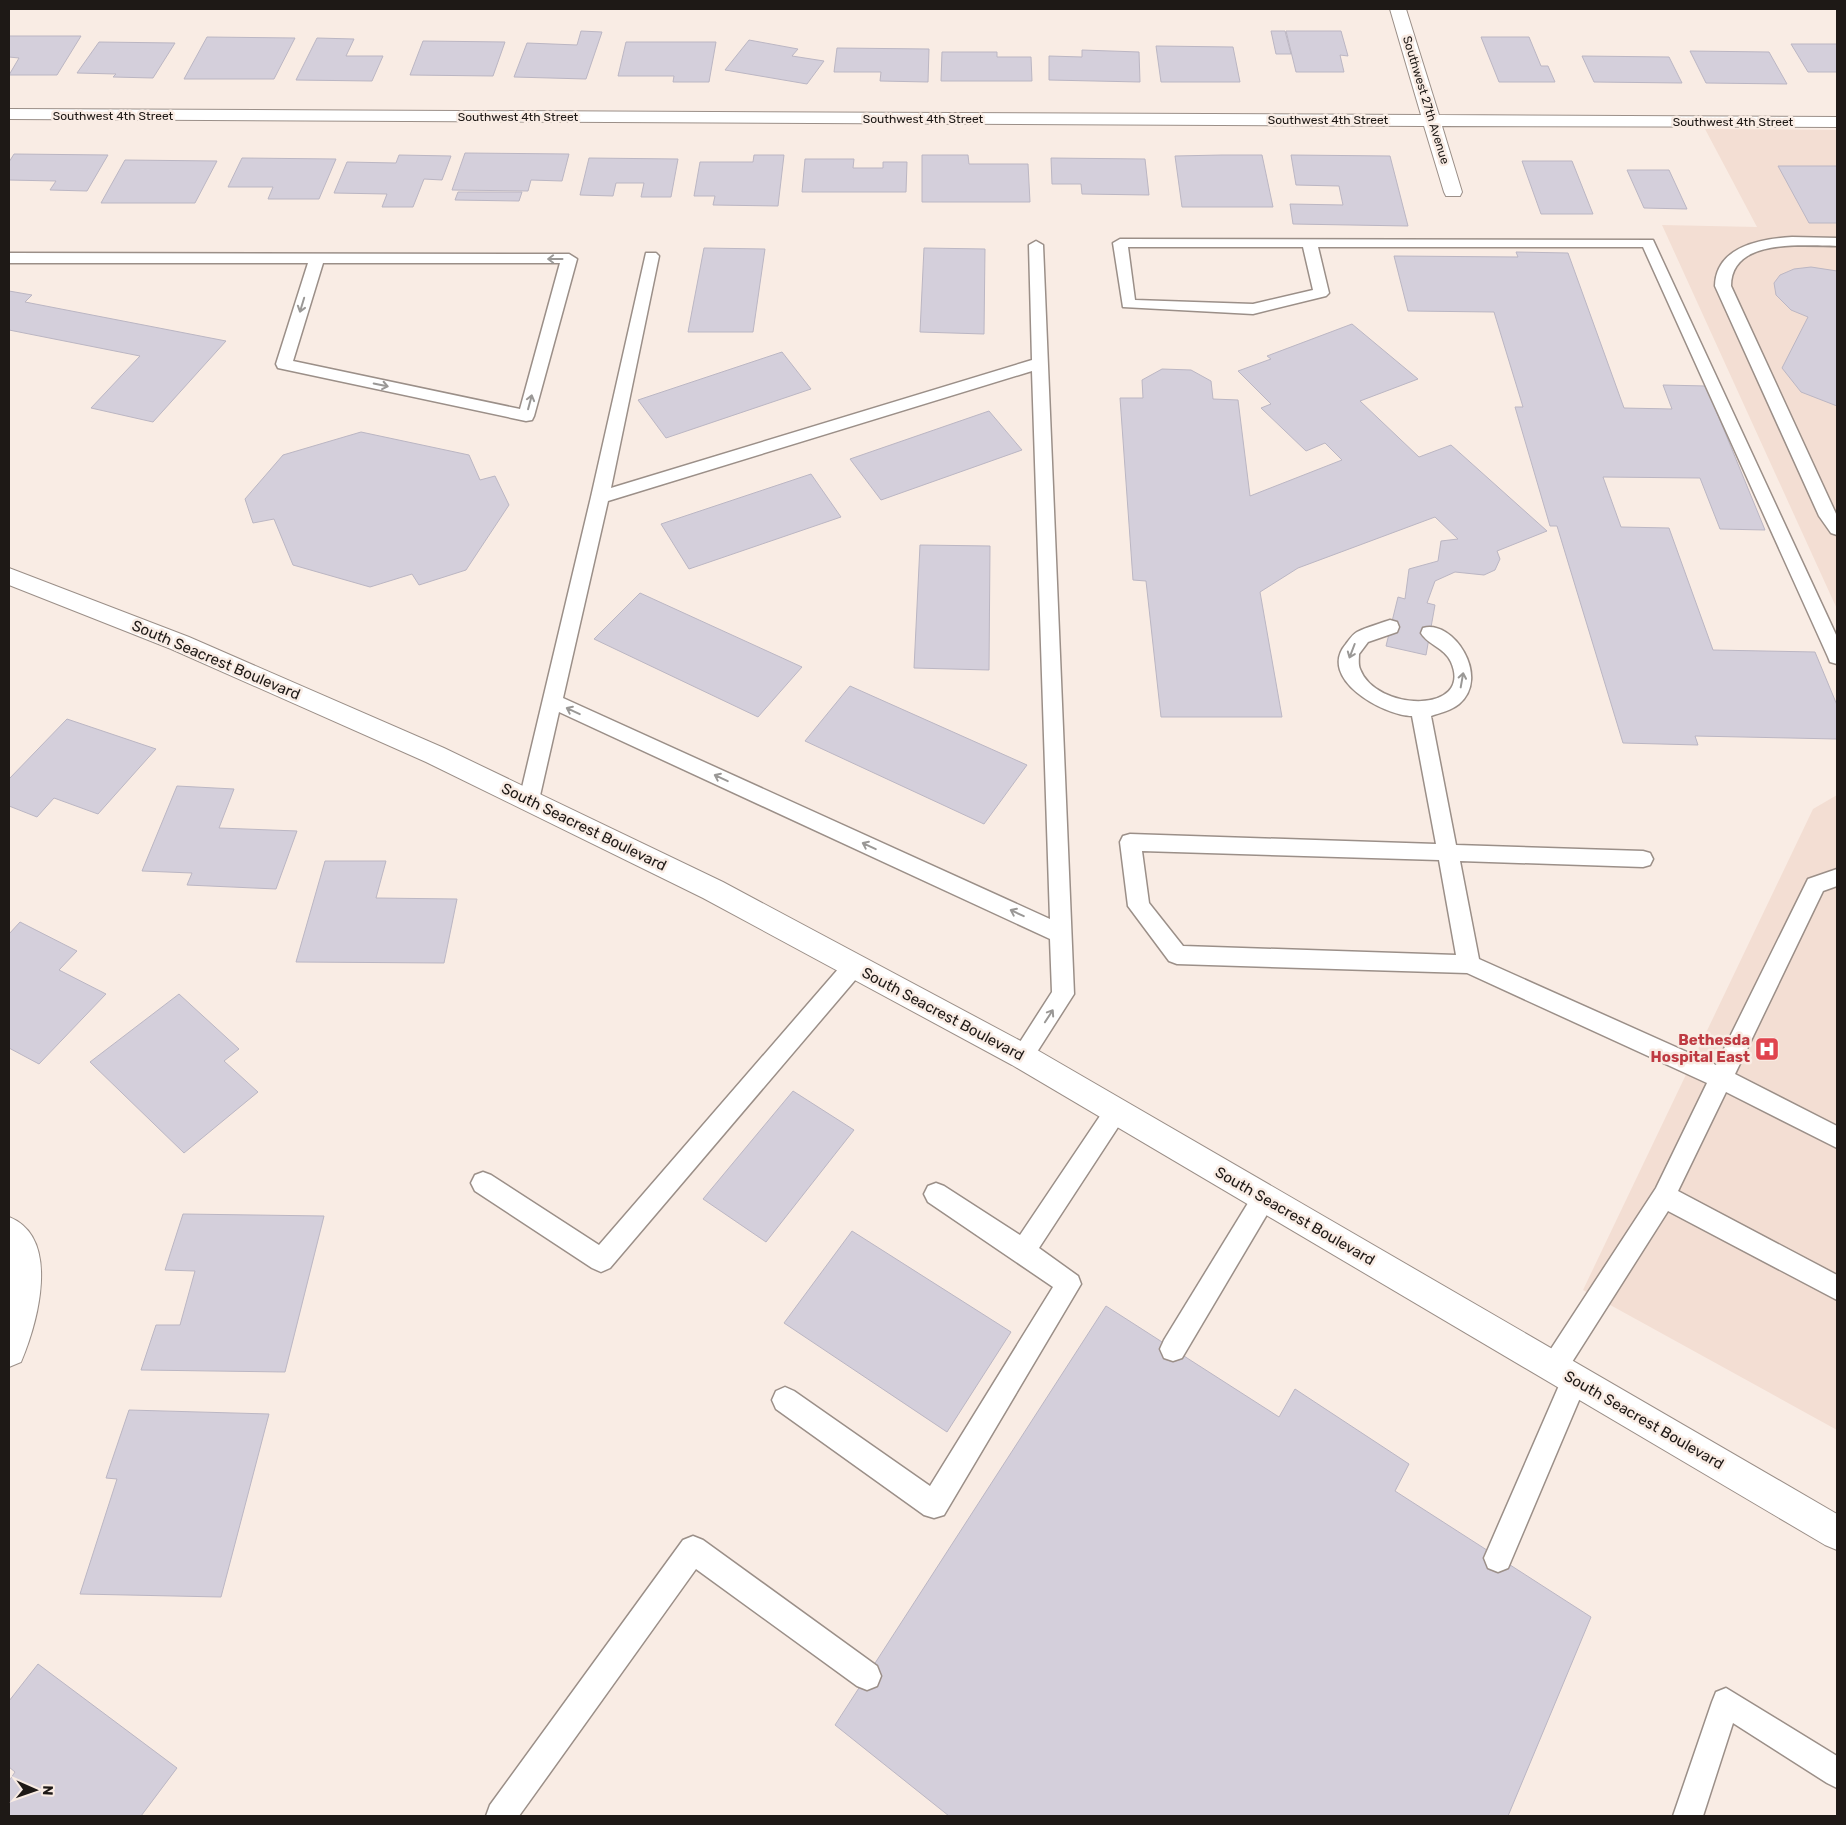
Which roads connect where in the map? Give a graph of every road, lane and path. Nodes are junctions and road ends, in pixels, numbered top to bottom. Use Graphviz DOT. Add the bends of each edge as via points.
graph roads {
  1 [pos="1398,9"];
  2 [pos="9,114"];
  3 [pos="1432,121"];
  4 [pos="1837,122"];
  5 [pos="1453,192"];
  6 [pos="1837,242"];
  7 [pos="1309,243"];
  8 [pos="1036,245"];
  9 [pos="651,256"];
  10 [pos="9,258"];
  11 [pos="317,258"];
  12 [pos="1040,363"];
  13 [pos="600,497"];
  14 [pos="1837,529"];
  15 [pos="9,576"];
  16 [pos="1390,627"];
  17 [pos="1430,633"];
  18 [pos="1837,657"];
  19 [pos="552,701"];
  20 [pos="1420,710"];
  21 [pos="529,800"];
  22 [pos="1448,852"];
  23 [pos="1643,859"];
  24 [pos="1837,877"];
  25 [pos="1061,934"];
  26 [pos="1469,964"];
  27 [pos="854,966"];
  28 [pos="1022,1056"];
  29 [pos="1721,1078"];
  30 [pos="1116,1111"];
  31 [pos="1837,1138"];
  32 [pos="483,1183"];
  33 [pos="936,1194"];
  34 [pos="1664,1196"];
  35 [pos="1264,1198"];
  36 [pos="9,1232"];
  37 [pos="1023,1251"];
  38 [pos="1837,1288"];
  39 [pos="1174,1349"];
  40 [pos="9,1350"];
  41 [pos="1564,1373"];
  42 [pos="785,1400"];
  43 [pos="1837,1532"];
  44 [pos="1498,1558"];
  45 [pos="867,1676"];
  46 [pos="1837,1773"];
  47 [pos="501,1816"];
  48 [pos="1688,1816"];
  1 -- 3 [label="street, Southwest 27th Avenue"];
  2 -- 3 [label="street, Southwest 4th Street"];
  3 -- 4 [label="street, Southwest 4th Street"];
  3 -- 5 [label="street, Southwest 27th Avenue"];
  6 -- 14 [label="lane" via="1774,242 1752,248 1730,264 1725,271 1723,286 1828,516"];
  7 -- 7 [label="lane" via="1120,243 1128,304 1253,308 1320,293"];
  7 -- 18 [label="lane" via="1648,243"];
  8 -- 12 [label="lane"];
  9 -- 13 [label="lane"];
  10 -- 11 [label="lane"];
  11 -- 11 [label="lane, one-way" via="284,364 526,416 569,258"];
  12 -- 13 [label="lane"];
  12 -- 25 [label="lane"];
  13 -- 19 [label="lane"];
  15 -- 21 [label="street, South Seacrest Boulevard" via="189,647"];
  16 -- 20 [label="lane, one-way" via="1370,631 1357,640 1349,653 1349,667 1368,695 1386,704"];
  20 -- 17 [label="lane, one-way" via="1444,704 1457,695 1463,682 1463,668 1456,653"];
  19 -- 21 [label="lane"];
  25 -- 19 [label="lane, one-way"];
  20 -- 22 [label="lane"];
  21 -- 27 [label="street, South Seacrest Boulevard" via="713,890"];
  22 -- 23 [label="lane"];
  22 -- 26 [label="lane"];
  22 -- 26 [label="lane" via="1130,842 1140,906 1177,955"];
  24 -- 29 [label="lane" via="1815,885"];
  28 -- 25 [label="lane, one-way" via="1063,994"];
  26 -- 29 [label="lane"];
  27 -- 28 [label="street, South Seacrest Boulevard"];
  27 -- 32 [label="lane" via="602,1260"];
  28 -- 30 [label="street, South Seacrest Boulevard"];
  29 -- 31 [label="lane"];
  29 -- 34 [label="lane"];
  30 -- 35 [label="street, South Seacrest Boulevard"];
  30 -- 37 [label="lane"];
  33 -- 37 [label="lane"];
  34 -- 38 [label="lane"];
  34 -- 41 [label="lane"];
  35 -- 39 [label="lane"];
  35 -- 41 [label="street, South Seacrest Boulevard"];
  36 -- 40 [label="street" via="21,1249 26,1285 18,1326"];
  37 -- 42 [label="lane" via="1070,1284 934,1505"];
  41 -- 43 [label="street, South Seacrest Boulevard"];
  41 -- 44 [label="lane"];
  45 -- 47 [label="lane" via="693,1550"];
  46 -- 48 [label="lane" via="1726,1702"];
}
